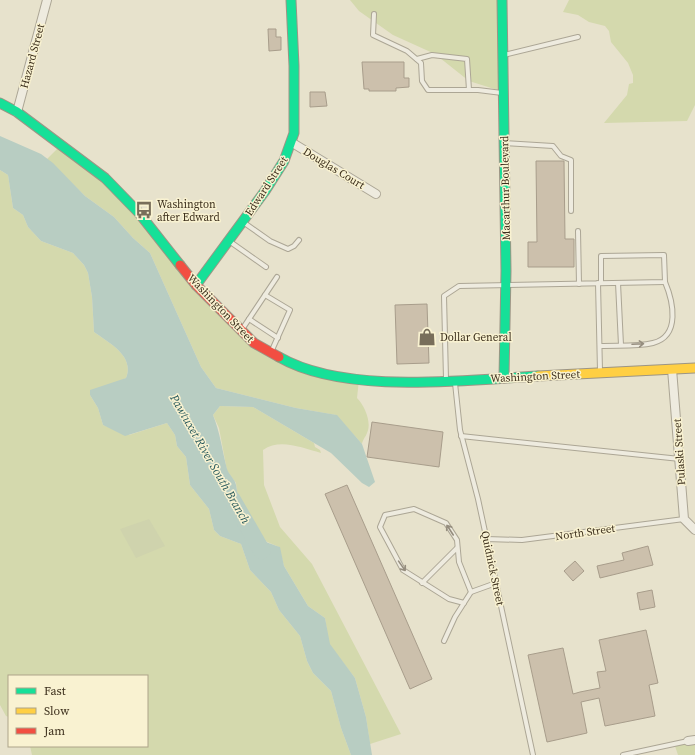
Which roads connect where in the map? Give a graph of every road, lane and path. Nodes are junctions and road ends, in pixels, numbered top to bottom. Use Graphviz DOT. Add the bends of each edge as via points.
graph roads {
  1 [pos="47,0"];
  2 [pos="290,0"];
  3 [pos="502,0"];
  4 [pos="374,14"];
  5 [pos="578,37"];
  6 [pos="504,55"];
  7 [pos="417,59"];
  8 [pos="469,90"];
  9 [pos="505,94"];
  10 [pos="0,103"];
  11 [pos="17,112"];
  12 [pos="291,142"];
  13 [pos="505,143"];
  14 [pos="376,194"];
  15 [pos="571,211"];
  16 [pos="243,222"];
  17 [pos="578,231"];
  18 [pos="299,240"];
  19 [pos="229,241"];
  20 [pos="266,267"];
  21 [pos="277,277"];
  22 [pos="664,282"];
  23 [pos="618,283"];
  24 [pos="579,284"];
  25 [pos="599,284"];
  26 [pos="196,285"];
  27 [pos="506,286"];
  28 [pos="265,294"];
  29 [pos="249,319"];
  30 [pos="242,330"];
  31 [pos="278,338"];
  32 [pos="621,345"];
  33 [pos="600,346"];
  34 [pos="271,353"];
  35 [pos="695,368"];
  36 [pos="672,369"];
  37 [pos="600,373"];
  38 [pos="504,377"];
  39 [pos="451,380"];
  40 [pos="461,436"];
  41 [pos="680,459"];
  42 [pos="684,519"];
  43 [pos="695,530"];
  44 [pos="486,539"];
  45 [pos="457,548"];
  46 [pos="422,583"];
  47 [pos="496,583"];
  48 [pos="471,592"];
  49 [pos="464,603"];
  50 [pos="444,641"];
  51 [pos="691,741"];
  52 [pos="533,755"];
  53 [pos="623,755"];
  1 -- 11 [label="street, Hazard Street"];
  2 -- 12 [label="main road, Edward Street" via="295,110"];
  3 -- 6 [label="main road, Macarthur Boulevard"];
  4 -- 7 [label="lane" via="373,35 407,51"];
  5 -- 6 [label="lane"];
  6 -- 9 [label="main road, Macarthur Boulevard"];
  7 -- 8 [label="lane" via="421,63 422,81 428,90"];
  7 -- 8 [label="lane" via="432,55 467,59"];
  8 -- 9 [label="lane"];
  9 -- 13 [label="main road, Macarthur Boulevard"];
  10 -- 11 [label="main road, Washington Street"];
  11 -- 26 [label="main road, Washington Street" via="105,178 139,213"];
  12 -- 14 [label="street, Douglas Court"];
  12 -- 16 [label="main road, Edward Street" via="284,161"];
  13 -- 15 [label="lane" via="553,146 561,156 571,160"];
  13 -- 27 [label="main road, Macarthur Boulevard"];
  16 -- 18 [label="lane" via="270,241 288,249"];
  16 -- 19 [label="main road, Edward Street"];
  17 -- 24 [label="lane"];
  19 -- 20 [label="lane"];
  19 -- 26 [label="main road, Edward Street"];
  21 -- 28 [label="lane"];
  22 -- 23 [label="lane"];
  22 -- 25 [label="lane" via="664,255 601,256"];
  32 -- 22 [label="lane, one-way" via="652,343 669,332 672,308"];
  23 -- 25 [label="lane"];
  23 -- 32 [label="lane"];
  24 -- 25 [label="lane"];
  24 -- 27 [label="lane"];
  25 -- 33 [label="lane"];
  26 -- 30 [label="main road, Washington Street"];
  27 -- 38 [label="main road, Macarthur Boulevard"];
  27 -- 39 [label="lane, Quidnick Street" via="459,286 444,296"];
  28 -- 29 [label="lane"];
  28 -- 31 [label="lane" via="290,310"];
  29 -- 30 [label="lane"];
  29 -- 31 [label="lane"];
  30 -- 34 [label="main road, Washington Street" via="254,343"];
  31 -- 34 [label="lane"];
  32 -- 33 [label="lane"];
  33 -- 37 [label="lane"];
  34 -- 39 [label="main road, Washington Street" via="291,364 373,382"];
  35 -- 36 [label="main road, Washington Street"];
  36 -- 37 [label="main road, Washington Street"];
  36 -- 41 [label="street, Pulaski Street"];
  37 -- 38 [label="main road, Washington Street"];
  38 -- 39 [label="main road, Washington Street"];
  39 -- 40 [label="lane, Quidnick Street"];
  40 -- 41 [label="lane"];
  40 -- 44 [label="lane, Quidnick Street"];
  41 -- 42 [label="street, Pulaski Street"];
  42 -- 43 [label="street"];
  42 -- 44 [label="lane, North Street" via="522,540"];
  44 -- 47 [label="lane, Quidnick Street"];
  45 -- 46 [label="lane"];
  45 -- 46 [label="lane, one-way" via="456,540 446,523 414,509 385,515 380,527 403,570"];
  45 -- 48 [label="lane" via="459,562"];
  46 -- 49 [label="lane" via="449,599"];
  47 -- 48 [label="lane"];
  47 -- 52 [label="lane, Quidnick Street"];
  48 -- 49 [label="lane"];
  49 -- 50 [label="lane"];
  51 -- 53 [label="lane"];
}
